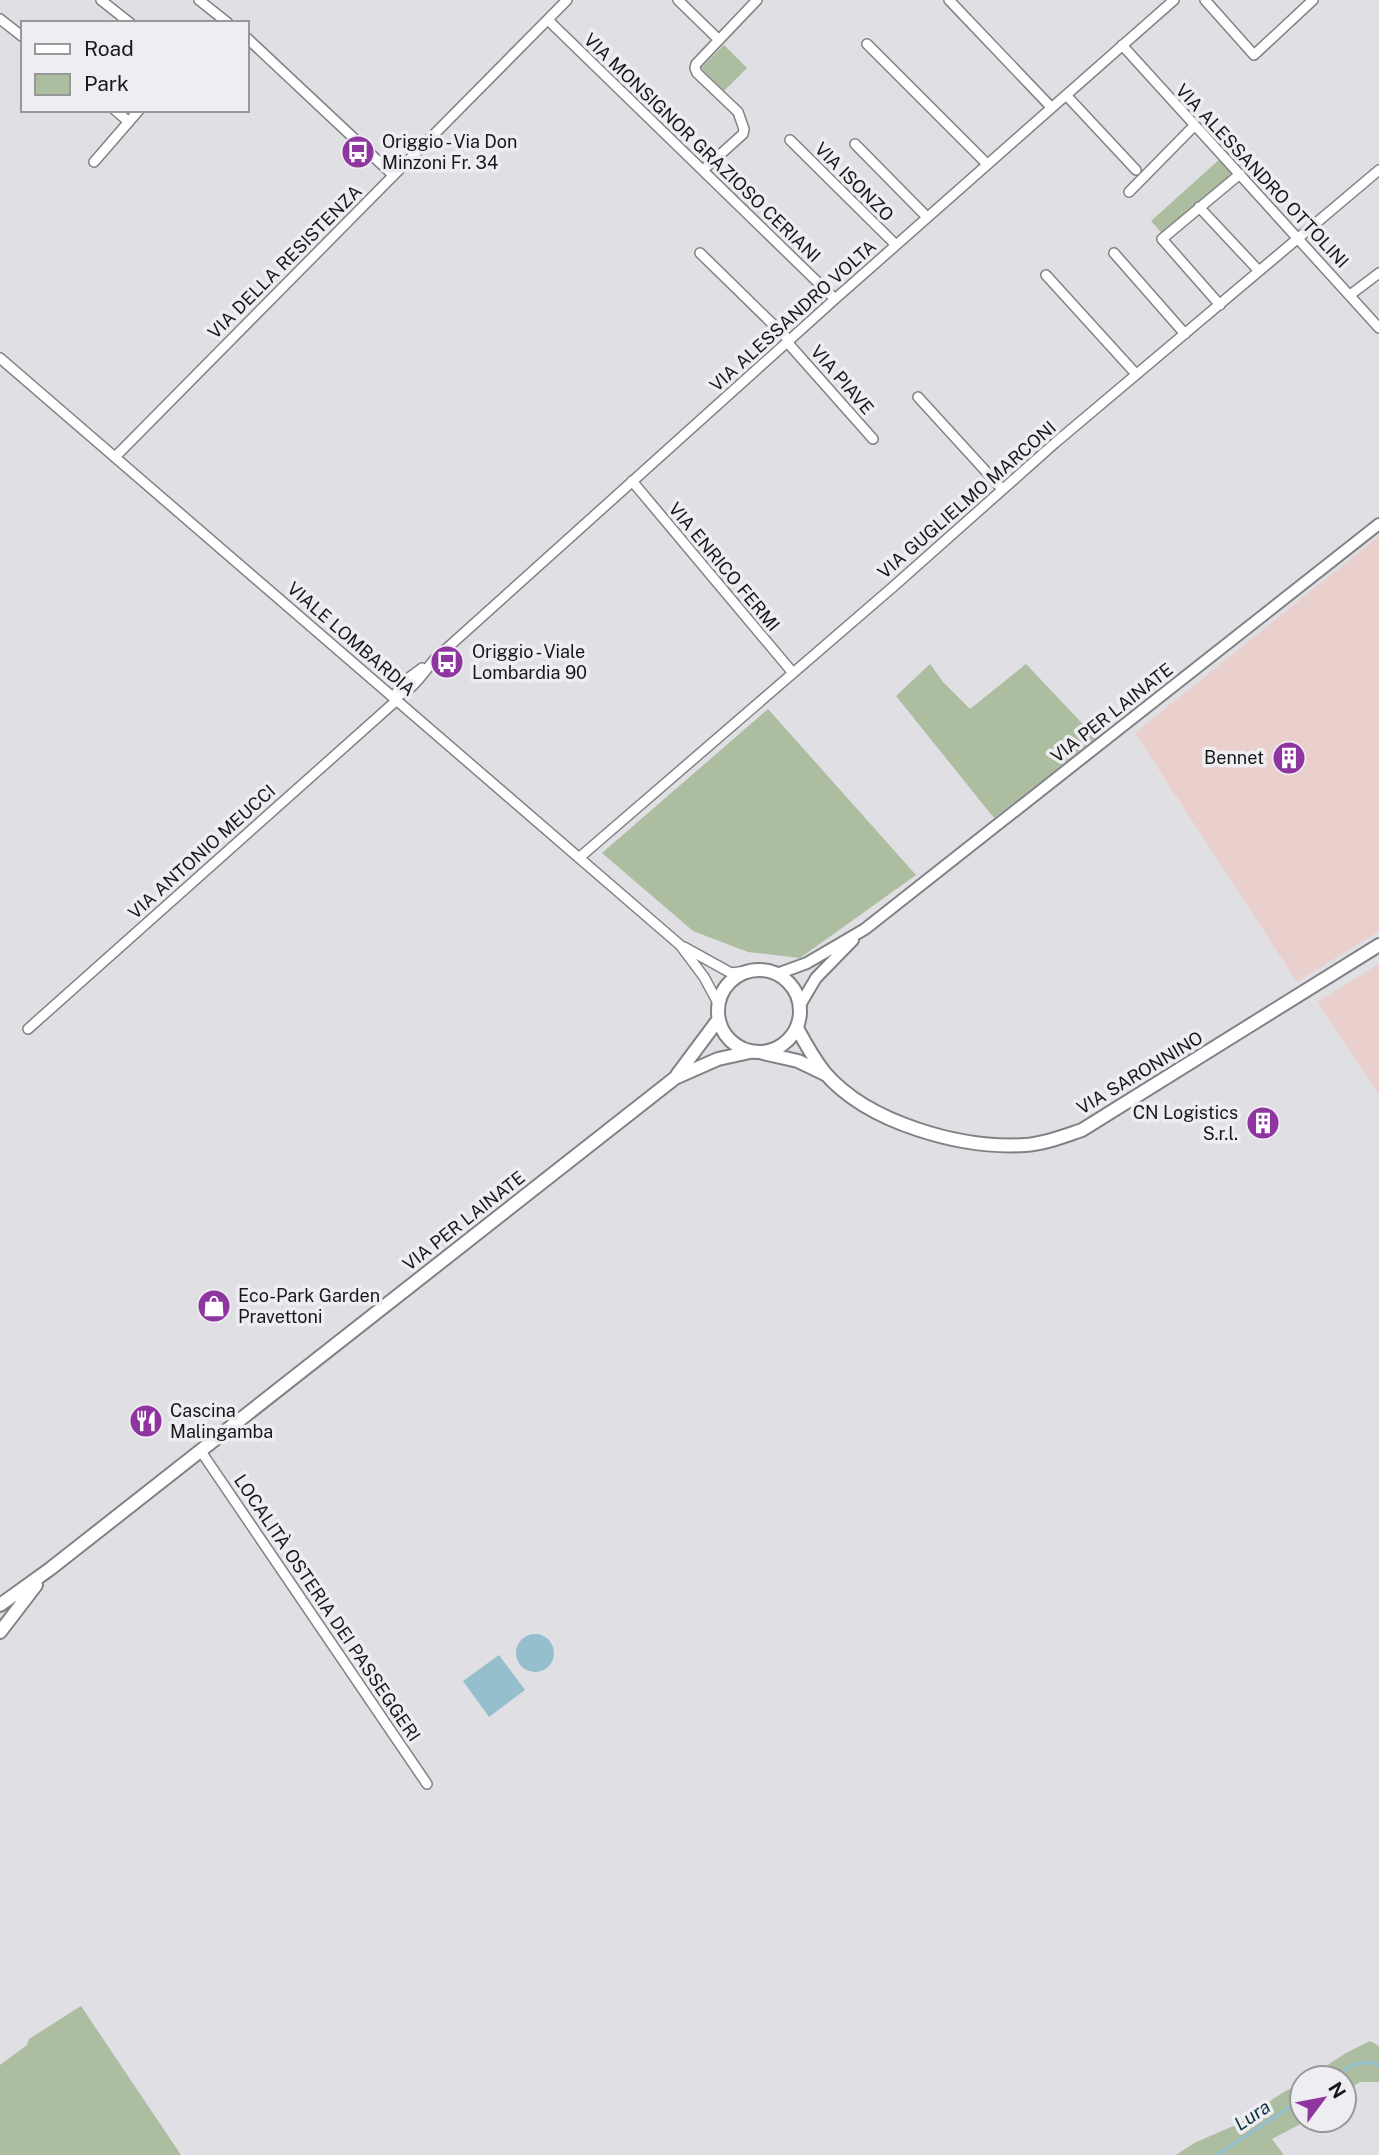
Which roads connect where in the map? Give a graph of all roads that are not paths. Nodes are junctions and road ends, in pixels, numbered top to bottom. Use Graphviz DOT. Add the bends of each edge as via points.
graph roads {
  1 [pos="101,0"];
  2 [pos="199,0"];
  3 [pos="567,0"];
  4 [pos="678,0"];
  5 [pos="757,0"];
  6 [pos="948,0"];
  7 [pos="1174,0"];
  8 [pos="1205,0"];
  9 [pos="1314,0"];
  10 [pos="0,19"];
  11 [pos="548,20"];
  12 [pos="127,21"];
  13 [pos="224,21"];
  14 [pos="21,35"];
  15 [pos="248,39"];
  16 [pos="719,40"];
  17 [pos="867,44"];
  18 [pos="1122,45"];
  19 [pos="1066,95"];
  20 [pos="1051,107"];
  21 [pos="117,112"];
  22 [pos="137,112"];
  23 [pos="129,122"];
  24 [pos="1194,126"];
  25 [pos="790,140"];
  26 [pos="855,144"];
  27 [pos="94,162"];
  28 [pos="987,164"];
  29 [pos="703,170"];
  30 [pos="1136,170"];
  31 [pos="1379,170"];
  32 [pos="1240,174"];
  33 [pos="393,175"];
  34 [pos="1129,192"];
  35 [pos="1199,207"];
  36 [pos="927,217"];
  37 [pos="1299,238"];
  38 [pos="896,245"];
  39 [pos="700,253"];
  40 [pos="1114,253"];
  41 [pos="1259,271"];
  42 [pos="1379,273"];
  43 [pos="1046,275"];
  44 [pos="1350,295"];
  45 [pos="835,299"];
  46 [pos="1220,304"];
  47 [pos="1379,328"];
  48 [pos="1185,334"];
  49 [pos="788,341"];
  50 [pos="0,358"];
  51 [pos="1136,374"];
  52 [pos="918,397"];
  53 [pos="873,439"];
  54 [pos="115,457"];
  55 [pos="632,481"];
  56 [pos="1002,489"];
  57 [pos="1379,524"];
  58 [pos="793,673"];
  59 [pos="396,698"];
  60 [pos="580,857"];
  61 [pos="865,929"];
  62 [pos="680,945"];
  63 [pos="1379,946"];
  64 [pos="754,970"];
  65 [pos="776,974"];
  66 [pos="718,1003"];
  67 [pos="800,1005"];
  68 [pos="718,1020"];
  69 [pos="28,1028"];
  70 [pos="797,1028"];
  71 [pos="756,1053"];
  72 [pos="826,1074"];
  73 [pos="675,1079"];
  74 [pos="200,1450"];
  75 [pos="50,1569"];
  76 [pos="0,1605"];
  77 [pos="0,1632"];
  78 [pos="427,1784"];
  1 -- 12 [label="street"];
  2 -- 13 [label="street"];
  3 -- 11 [label="street, VIA DELLA RESISTENZA"];
  4 -- 16 [label="street"];
  5 -- 16 [label="street"];
  6 -- 20 [label="street"];
  7 -- 18 [label="street, VIA ALESSANDRO VOLTA"];
  8 -- 9 [label="street" via="1254,55"];
  10 -- 14 [label="street"];
  11 -- 29 [label="street, VIA MONSIGNOR GRAZIOSO CERIANI"];
  11 -- 33 [label="street, VIA DELLA RESISTENZA"];
  15 -- 33 [label="street"];
  16 -- 29 [label="street" via="695,68 738,112 744,129"];
  17 -- 28 [label="street"];
  18 -- 19 [label="street, VIA ALESSANDRO VOLTA"];
  18 -- 24 [label="street, VIA ALESSANDRO OTTOLINI"];
  19 -- 20 [label="street, VIA ALESSANDRO VOLTA"];
  19 -- 30 [label="street"];
  20 -- 28 [label="street, VIA ALESSANDRO VOLTA"];
  21 -- 23 [label="street"];
  22 -- 23 [label="street"];
  23 -- 27 [label="street"];
  24 -- 32 [label="street, VIA ALESSANDRO OTTOLINI"];
  24 -- 34 [label="street"];
  25 -- 38 [label="street, VIA ISONZO"];
  26 -- 36 [label="street"];
  28 -- 36 [label="street, VIA ALESSANDRO VOLTA"];
  29 -- 45 [label="street, VIA MONSIGNOR GRAZIOSO CERIANI"];
  31 -- 37 [label="street, VIA GUGLIELMO MARCONI"];
  32 -- 35 [label="street"];
  32 -- 37 [label="street, VIA ALESSANDRO OTTOLINI"];
  33 -- 54 [label="street, VIA DELLA RESISTENZA"];
  35 -- 41 [label="street"];
  35 -- 46 [label="street" via="1162,239"];
  36 -- 38 [label="street, VIA ALESSANDRO VOLTA"];
  37 -- 41 [label="street, VIA GUGLIELMO MARCONI"];
  37 -- 44 [label="street, VIA ALESSANDRO OTTOLINI"];
  38 -- 45 [label="street, VIA ALESSANDRO VOLTA"];
  39 -- 49 [label="street, VIA PIAVE"];
  40 -- 48 [label="street"];
  41 -- 46 [label="street, VIA GUGLIELMO MARCONI"];
  42 -- 44 [label="street"];
  43 -- 51 [label="street"];
  44 -- 47 [label="street, VIA ALESSANDRO OTTOLINI"];
  45 -- 49 [label="street, VIA ALESSANDRO VOLTA"];
  46 -- 48 [label="street, VIA GUGLIELMO MARCONI"];
  48 -- 51 [label="street, VIA GUGLIELMO MARCONI"];
  49 -- 53 [label="street, VIA PIAVE"];
  49 -- 55 [label="street, VIA ALESSANDRO VOLTA"];
  50 -- 54 [label="street, VIALE LOMBARDIA"];
  51 -- 56 [label="street, VIA GUGLIELMO MARCONI"];
  52 -- 56 [label="street"];
  54 -- 59 [label="street, VIALE LOMBARDIA"];
  55 -- 58 [label="street, VIA ENRICO FERMI"];
  55 -- 59 [label="street, VIA ALESSANDRO VOLTA" via="435,659 403,682"];
  56 -- 58 [label="street, VIA GUGLIELMO MARCONI"];
  57 -- 61 [label="street, VIA PER LAINATE"];
  58 -- 60 [label="street, VIA GUGLIELMO MARCONI"];
  59 -- 60 [label="street, VIALE LOMBARDIA"];
  59 -- 69 [label="street, VIA ANTONIO MEUCCI"];
  60 -- 62 [label="street, VIALE LOMBARDIA"];
  61 -- 65 [label="street, VIA PER LAINATE" via="807,963"];
  61 -- 67 [label="street, VIA PER LAINATE" via="816,978"];
  62 -- 64 [label="street, VIALE LOMBARDIA" via="731,973"];
  62 -- 66 [label="street, VIALE LOMBARDIA"];
  63 -- 72 [label="main road, VIA SARONNINO" via="1082,1130 1028,1145 991,1146 909,1127 875,1110"];
  64 -- 65 [label="main road"];
  64 -- 66 [label="main road" via="731,980"];
  65 -- 67 [label="main road" via="788,982"];
  66 -- 68 [label="main road"];
  67 -- 70 [label="main road"];
  68 -- 71 [label="main road" via="729,1041"];
  68 -- 73 [label="main road, VIA PER LAINATE"];
  70 -- 71 [label="main road" via="783,1045"];
  70 -- 72 [label="main road, VIA SARONNINO"];
  71 -- 72 [label="main road, VIA SARONNINO" via="798,1061"];
  71 -- 73 [label="main road, VIA PER LAINATE" via="718,1059"];
  73 -- 74 [label="main road, VIA PER LAINATE"];
  74 -- 75 [label="main road, VIA PER LAINATE"];
  74 -- 78 [label="street, LOCALITÀ OSTERIA DEI PASSEGGERI"];
  75 -- 76 [label="main road"];
  75 -- 77 [label="main road"];
}
